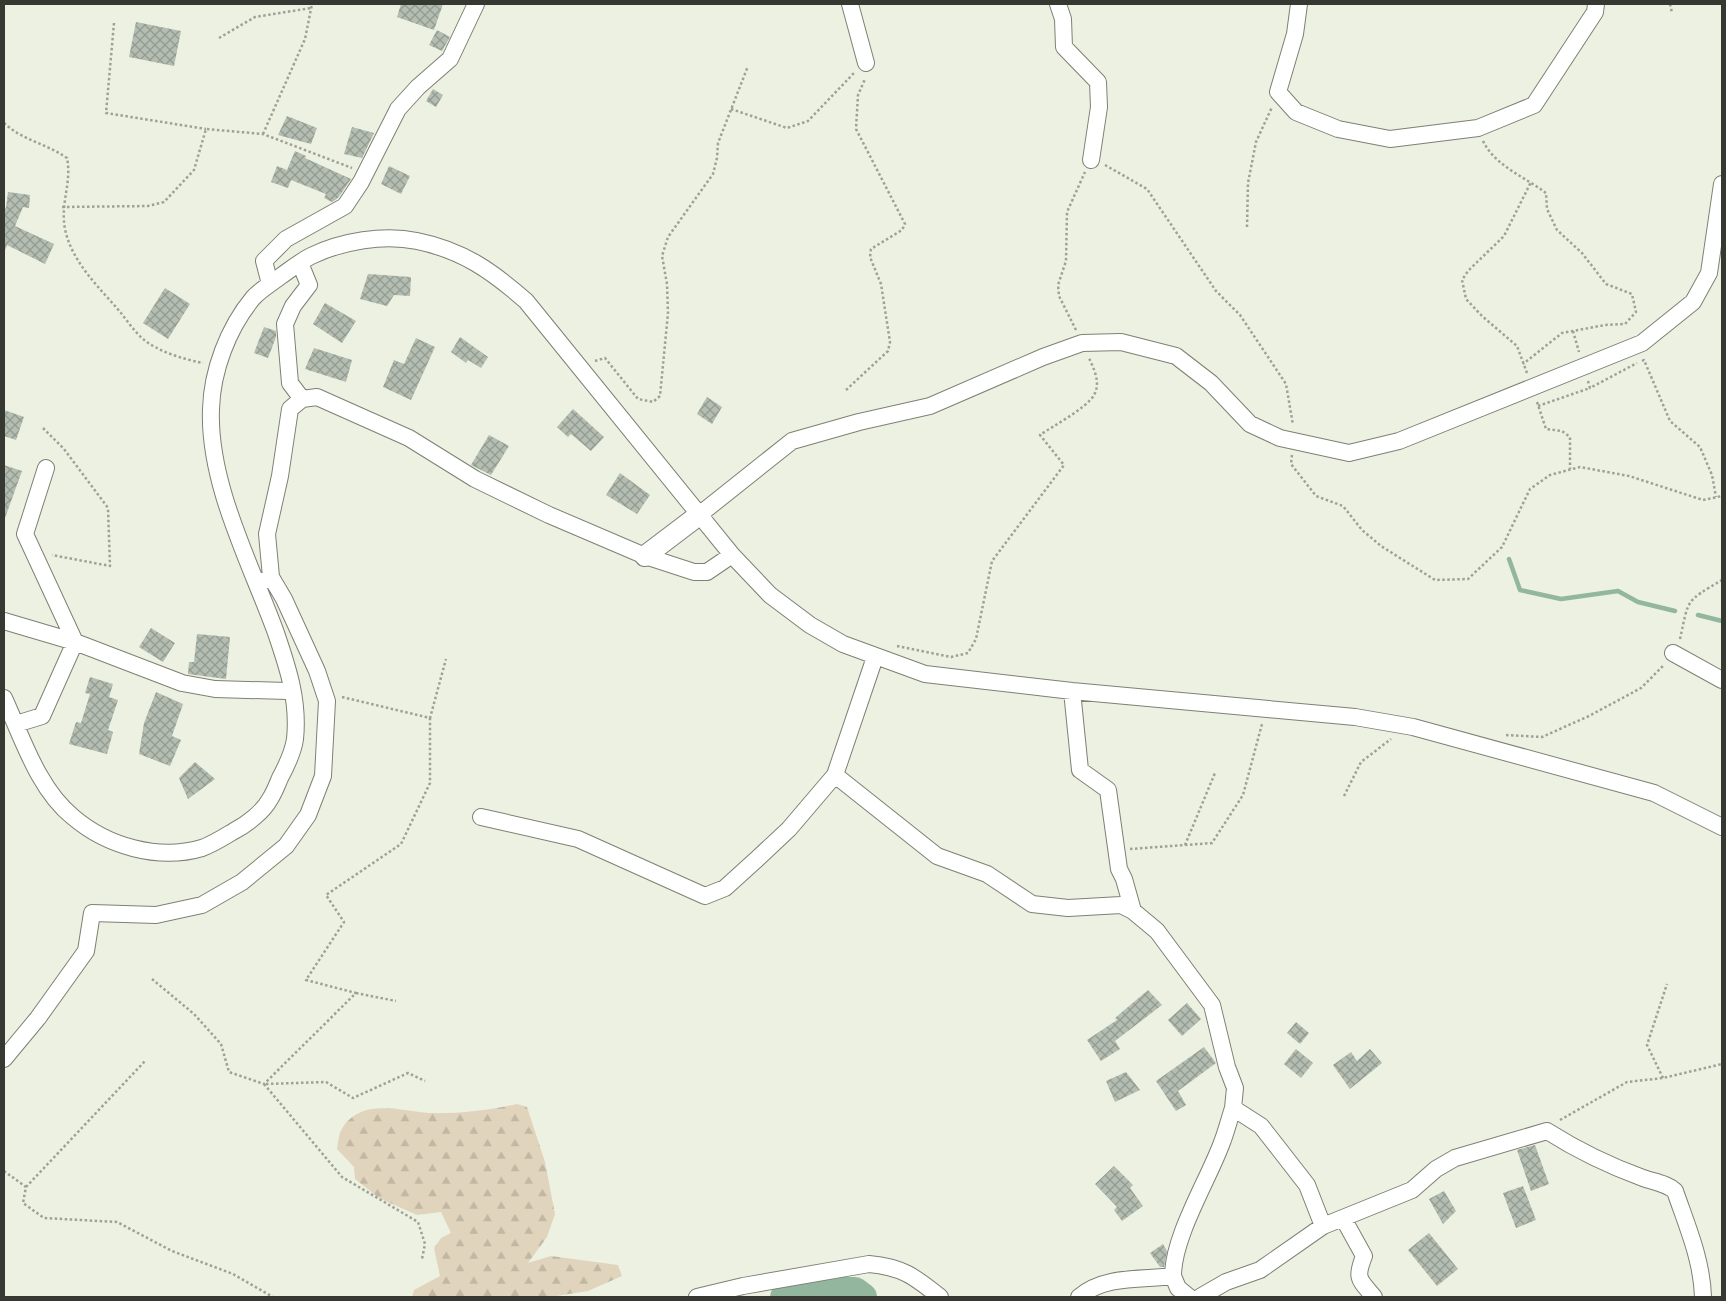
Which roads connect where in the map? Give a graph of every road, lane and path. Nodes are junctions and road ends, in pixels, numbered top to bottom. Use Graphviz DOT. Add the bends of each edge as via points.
graph roads {
  1 [pos="476,4"];
  2 [pos="850,4"];
  3 [pos="1058,4"];
  4 [pos="1299,4"];
  5 [pos="1596,4"];
  6 [pos="1670,4"];
  7 [pos="312,6"];
  8 [pos="1672,13"];
  9 [pos="114,23"];
  10 [pos="219,38"];
  11 [pos="866,63"];
  12 [pos="748,66"];
  13 [pos="1278,92"];
  14 [pos="731,109"];
  15 [pos="4,124"];
  16 [pos="1478,128"];
  17 [pos="206,129"];
  18 [pos="263,134"];
  19 [pos="1092,160"];
  20 [pos="366,173"];
  21 [pos="1531,182"];
  22 [pos="1722,184"];
  23 [pos="62,207"];
  24 [pos="1247,227"];
  25 [pos="300,263"];
  26 [pos="270,284"];
  27 [pos="1082,343"];
  28 [pos="1644,360"];
  29 [pos="1523,364"];
  30 [pos="217,366"];
  31 [pos="584,370"];
  32 [pos="1532,387"];
  33 [pos="1590,388"];
  34 [pos="846,390"];
  35 [pos="302,399"];
  36 [pos="1538,406"];
  37 [pos="43,428"];
  38 [pos="1294,442"];
  39 [pos="46,468"];
  40 [pos="1570,469"];
  41 [pos="1722,496"];
  42 [pos="1716,497"];
  43 [pos="699,515"];
  44 [pos="33,552"];
  45 [pos="645,556"];
  46 [pos="732,556"];
  47 [pos="265,580"];
  48 [pos="1722,580"];
  49 [pos="4,621"];
  50 [pos="75,642"];
  51 [pos="890,643"];
  52 [pos="1672,654"];
  53 [pos="875,657"];
  54 [pos="446,659"];
  55 [pos="1722,680"];
  56 [pos="292,688"];
  57 [pos="1072,691"];
  58 [pos="324,693"];
  59 [pos="4,698"];
  60 [pos="1266,708"];
  61 [pos="430,718"];
  62 [pos="16,724"];
  63 [pos="1407,727"];
  64 [pos="1484,746"];
  65 [pos="1215,773"];
  66 [pos="835,775"];
  67 [pos="1344,796"];
  68 [pos="482,817"];
  69 [pos="1722,827"];
  70 [pos="1185,845"];
  71 [pos="1116,850"];
  72 [pos="1132,911"];
  73 [pos="152,979"];
  74 [pos="1667,984"];
  75 [pos="356,993"];
  76 [pos="396,1002"];
  77 [pos="4,1059"];
  78 [pos="146,1060"];
  79 [pos="1722,1064"];
  80 [pos="1663,1078"];
  81 [pos="425,1081"];
  82 [pos="264,1084"];
  83 [pos="1233,1108"];
  84 [pos="1547,1131"];
  85 [pos="4,1171"];
  86 [pos="26,1186"];
  87 [pos="1343,1218"];
  88 [pos="1323,1226"];
  89 [pos="422,1259"];
  90 [pos="1173,1276"];
  91 [pos="273,1297"];
  92 [pos="698,1297"];
  93 [pos="940,1297"];
  94 [pos="1079,1297"];
  95 [pos="1189,1297"];
  96 [pos="1200,1297"];
  97 [pos="1374,1297"];
  98 [pos="1703,1297"];
  1 -- 20 [label="street" via="450,59 398,109"];
  2 -- 11 [label="street"];
  3 -- 19 [label="street" via="1063,19 1064,46 1098,82 1099,108"];
  4 -- 13 [label="street" via="1295,34"];
  5 -- 16 [label="street" via="1595,12 1534,105"];
  6 -- 8 [label="path"];
  7 -- 10 [label="path" via="255,17"];
  7 -- 18 [label="path" via="305,39"];
  9 -- 17 [label="path" via="106,113"];
  11 -- 14 [label="path" via="844,80 808,121 787,128"];
  11 -- 34 [label="path" via="867,73 858,95 856,128 906,224 872,249 870,257 881,284 890,342 888,351"];
  12 -- 14 [label="path"];
  13 -- 16 [label="street" via="1296,112 1338,129 1390,139"];
  13 -- 24 [label="path" via="1256,142 1248,183"];
  14 -- 31 [label="path" via="718,143 713,174 668,237 662,256 668,313 660,396 653,402 638,399 605,358 599,358"];
  15 -- 23 [label="path" via="23,138 67,158 70,170"];
  16 -- 21 [label="path" via="1486,148 1502,165"];
  17 -- 18 [label="path"];
  17 -- 23 [label="path" via="194,170 164,202 148,206"];
  18 -- 20 [label="path"];
  19 -- 27 [label="path" via="1067,212 1066,261 1058,285 1059,296"];
  19 -- 38 [label="path" via="1147,189 1216,291 1240,315 1286,384"];
  20 -- 26 [label="street" via="345,206 286,239 264,261"];
  21 -- 29 [label="path" via="1504,236 1468,270 1462,280 1466,298 1517,346"];
  21 -- 29 [label="path" via="1546,193 1547,209 1557,230 1582,253 1606,284 1632,294 1636,312 1625,324 1562,333"];
  22 -- 32 [label="street" via="1708,273 1693,302 1642,343"];
  23 -- 30 [label="path" via="65,230 76,257 144,340 182,359"];
  25 -- 26 [label="street"];
  25 -- 31 [label="street" via="341,246 380,238 416,240 459,253 493,272 526,301"];
  25 -- 35 [label="street" via="308,286 284,324 290,383"];
  26 -- 30 [label="street" via="253,298 229,336"];
  27 -- 38 [label="street" via="1121,342 1176,356 1210,383 1250,424"];
  27 -- 43 [label="street" via="930,406 792,442"];
  27 -- 51 [label="path" via="1097,382 1094,396 1040,435 1064,465 992,561 976,639 968,653 951,657"];
  28 -- 42 [label="path" via="1670,421 1700,447 1712,475"];
  29 -- 32 [label="path"];
  30 -- 47 [label="street" via="210,408 212,448 237,532"];
  31 -- 43 [label="street"];
  32 -- 36 [label="path"];
  32 -- 38 [label="street" via="1399,441 1348,453"];
  33 -- 36 [label="path"];
  35 -- 45 [label="street" via="317,397 409,438 475,480"];
  35 -- 47 [label="street" via="290,409 267,534"];
  36 -- 40 [label="path" via="1546,428 1562,431 1570,437"];
  37 -- 44 [label="path" via="64,449 108,508 110,566"];
  38 -- 40 [label="path" via="1291,464 1316,496 1343,506 1362,530 1381,546 1435,580 1468,579 1502,547 1530,489 1550,475"];
  39 -- 44 [label="street" via="25,534"];
  40 -- 42 [label="path" via="1580,467 1629,476 1703,500"];
  41 -- 42 [label="path"];
  43 -- 45 [label="main road"];
  43 -- 46 [label="street"];
  44 -- 50 [label="street"];
  45 -- 46 [label="street" via="694,572 707,572"];
  46 -- 53 [label="street" via="770,596 810,625"];
  47 -- 56 [label="street"];
  47 -- 58 [label="street" via="284,599"];
  48 -- 52 [label="path" via="1692,598 1680,641"];
  49 -- 50 [label="street"];
  50 -- 56 [label="street" via="182,683 215,689 286,691"];
  50 -- 62 [label="street" via="42,716"];
  52 -- 55 [label="street"];
  52 -- 64 [label="path" via="1641,688 1589,716 1542,737 1493,734"];
  53 -- 57 [label="street" via="925,674"];
  53 -- 66 [label="street"];
  54 -- 61 [label="path"];
  56 -- 62 [label="street" via="295,698 293,752 269,802 243,826 202,848 190,850 159,852 114,844 70,815 34,763"];
  57 -- 60 [label="street"];
  57 -- 71 [label="street" via="1080,770 1108,790"];
  58 -- 61 [label="path"];
  58 -- 77 [label="street" via="323,776 308,815 286,846 242,882 202,905 156,915 92,913 86,951"];
  59 -- 62 [label="street"];
  60 -- 63 [label="street" via="1355,717"];
  60 -- 70 [label="path" via="1243,795 1212,843"];
  61 -- 75 [label="path" via="430,783 401,844 326,895 344,922 306,980"];
  63 -- 64 [label="street"];
  63 -- 67 [label="path" via="1361,762"];
  64 -- 69 [label="street" via="1654,793"];
  65 -- 70 [label="path"];
  66 -- 68 [label="street" via="789,829 757,859 725,888 705,896 578,838"];
  66 -- 72 [label="street" via="937,856 988,874 1032,904 1068,908 1121,906"];
  70 -- 71 [label="path"];
  71 -- 72 [label="street"];
  72 -- 83 [label="street" via="1157,931 1212,1005 1235,1088"];
  73 -- 82 [label="path" via="194,1014 221,1044 229,1072"];
  74 -- 80 [label="path" via="1647,1045"];
  75 -- 76 [label="path"];
  75 -- 82 [label="path"];
  78 -- 86 [label="path"];
  79 -- 80 [label="path"];
  80 -- 84 [label="path" via="1618,1086 1554,1123"];
  81 -- 82 [label="path" via="408,1073 353,1098 326,1082"];
  82 -- 89 [label="path" via="342,1177 418,1222 425,1244"];
  83 -- 88 [label="street" via="1261,1126 1307,1185"];
  83 -- 90 [label="street" via="1221,1146 1173,1261"];
  84 -- 87 [label="street" via="1455,1158 1436,1169 1412,1190"];
  84 -- 98 [label="street" via="1571,1146 1643,1178 1669,1185 1675,1191 1696,1251"];
  85 -- 86 [label="path"];
  86 -- 91 [label="path" via="23,1203 44,1218 117,1222 172,1251 233,1274"];
  87 -- 88 [label="street"];
  87 -- 97 [label="street" via="1364,1256 1358,1279"];
  88 -- 96 [label="street" via="1260,1270 1226,1282"];
  90 -- 94 [label="street" via="1119,1280 1092,1288"];
  90 -- 95 [label="street" via="1178,1288"];
  92 -- 93 [label="street" via="870,1264 912,1275"];
}
